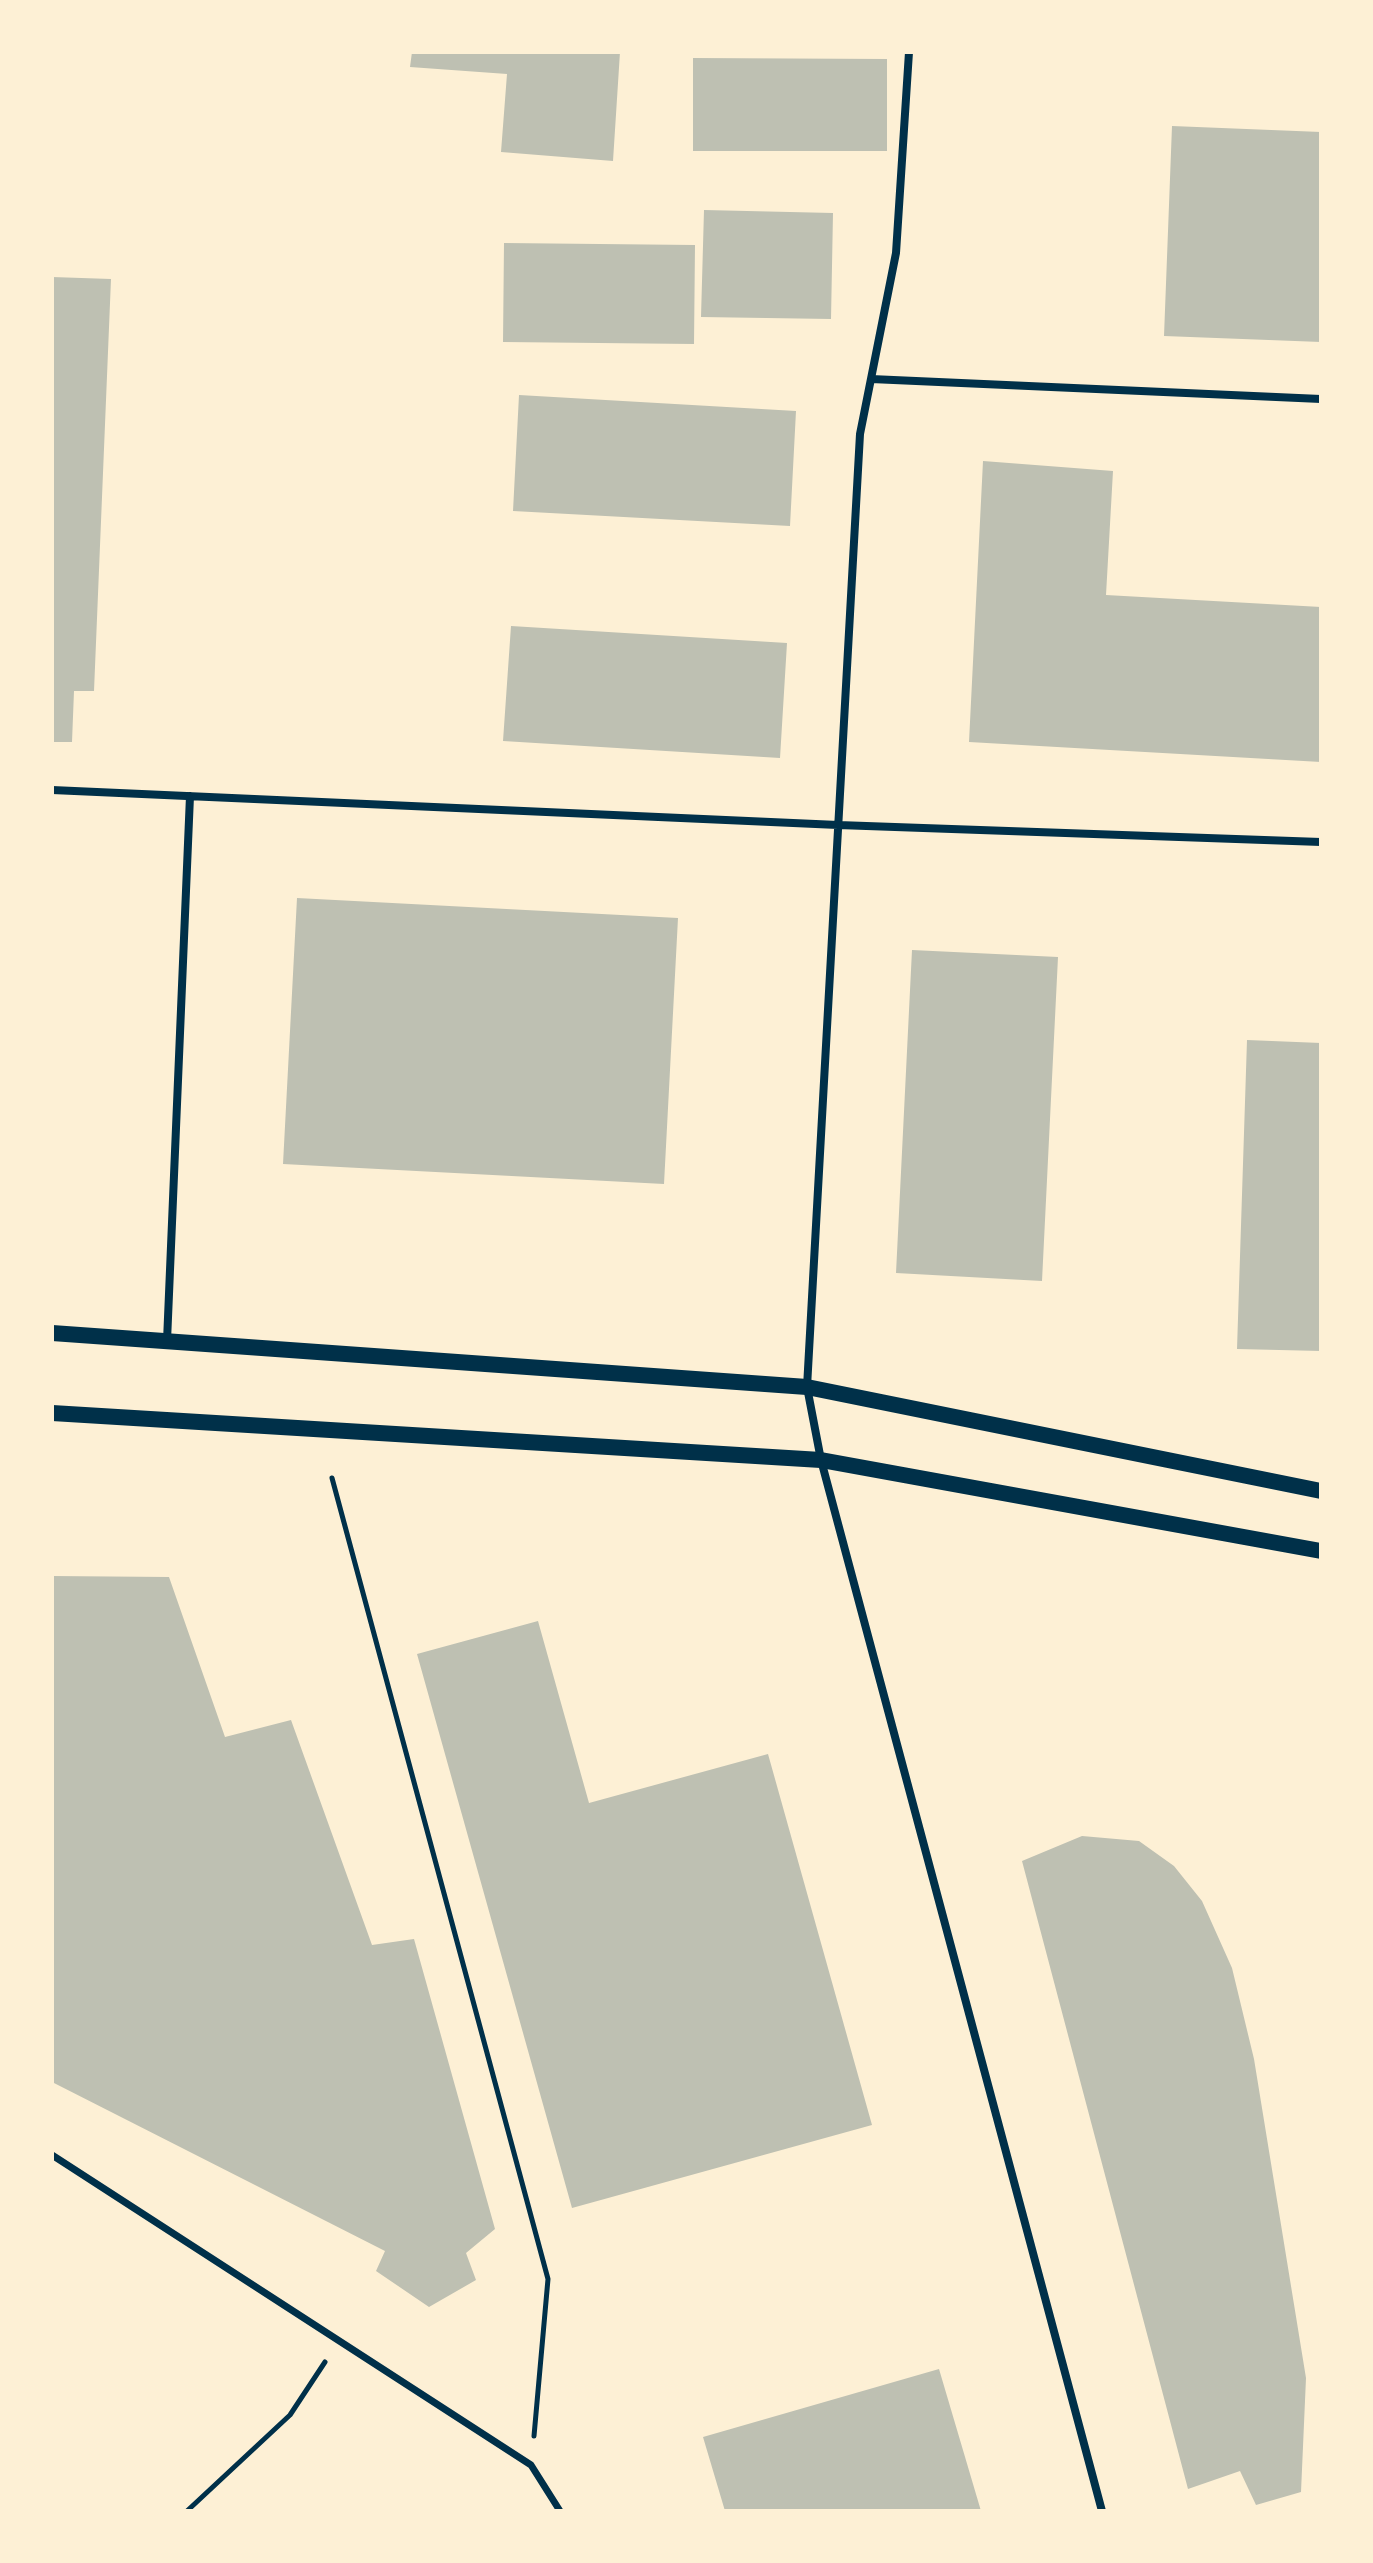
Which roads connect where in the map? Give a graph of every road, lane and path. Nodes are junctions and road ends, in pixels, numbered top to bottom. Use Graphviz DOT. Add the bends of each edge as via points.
graph roads {
  1 [pos="909,52"];
  2 [pos="871,379"];
  3 [pos="1321,399"];
  4 [pos="52,790"];
  5 [pos="190,796"];
  6 [pos="838,825"];
  7 [pos="1321,842"];
  8 [pos="52,1333"];
  9 [pos="167,1341"];
  10 [pos="807,1387"];
  11 [pos="52,1413"];
  12 [pos="821,1460"];
  13 [pos="332,1478"];
  14 [pos="1321,1491"];
  15 [pos="1321,1551"];
  16 [pos="52,2155"];
  17 [pos="339,2341"];
  18 [pos="531,2465"];
  19 [pos="187,2511"];
  20 [pos="560,2511"];
  21 [pos="1102,2511"];
  1 -- 2 [label="street" via="896,253"];
  2 -- 3 [label="street"];
  2 -- 6 [label="street" via="860,434"];
  4 -- 5 [label="street"];
  5 -- 6 [label="street"];
  5 -- 9 [label="street"];
  6 -- 7 [label="street"];
  6 -- 10 [label="street"];
  8 -- 9 [label="main road"];
  9 -- 10 [label="main road"];
  10 -- 12 [label="street"];
  10 -- 14 [label="main road"];
  11 -- 12 [label="main road"];
  12 -- 15 [label="main road"];
  12 -- 21 [label="street"];
  13 -- 18 [label="path" via="548,2279"];
  16 -- 17 [label="street"];
  17 -- 18 [label="street"];
  17 -- 19 [label="path" via="290,2415"];
  18 -- 20 [label="street"];
}
